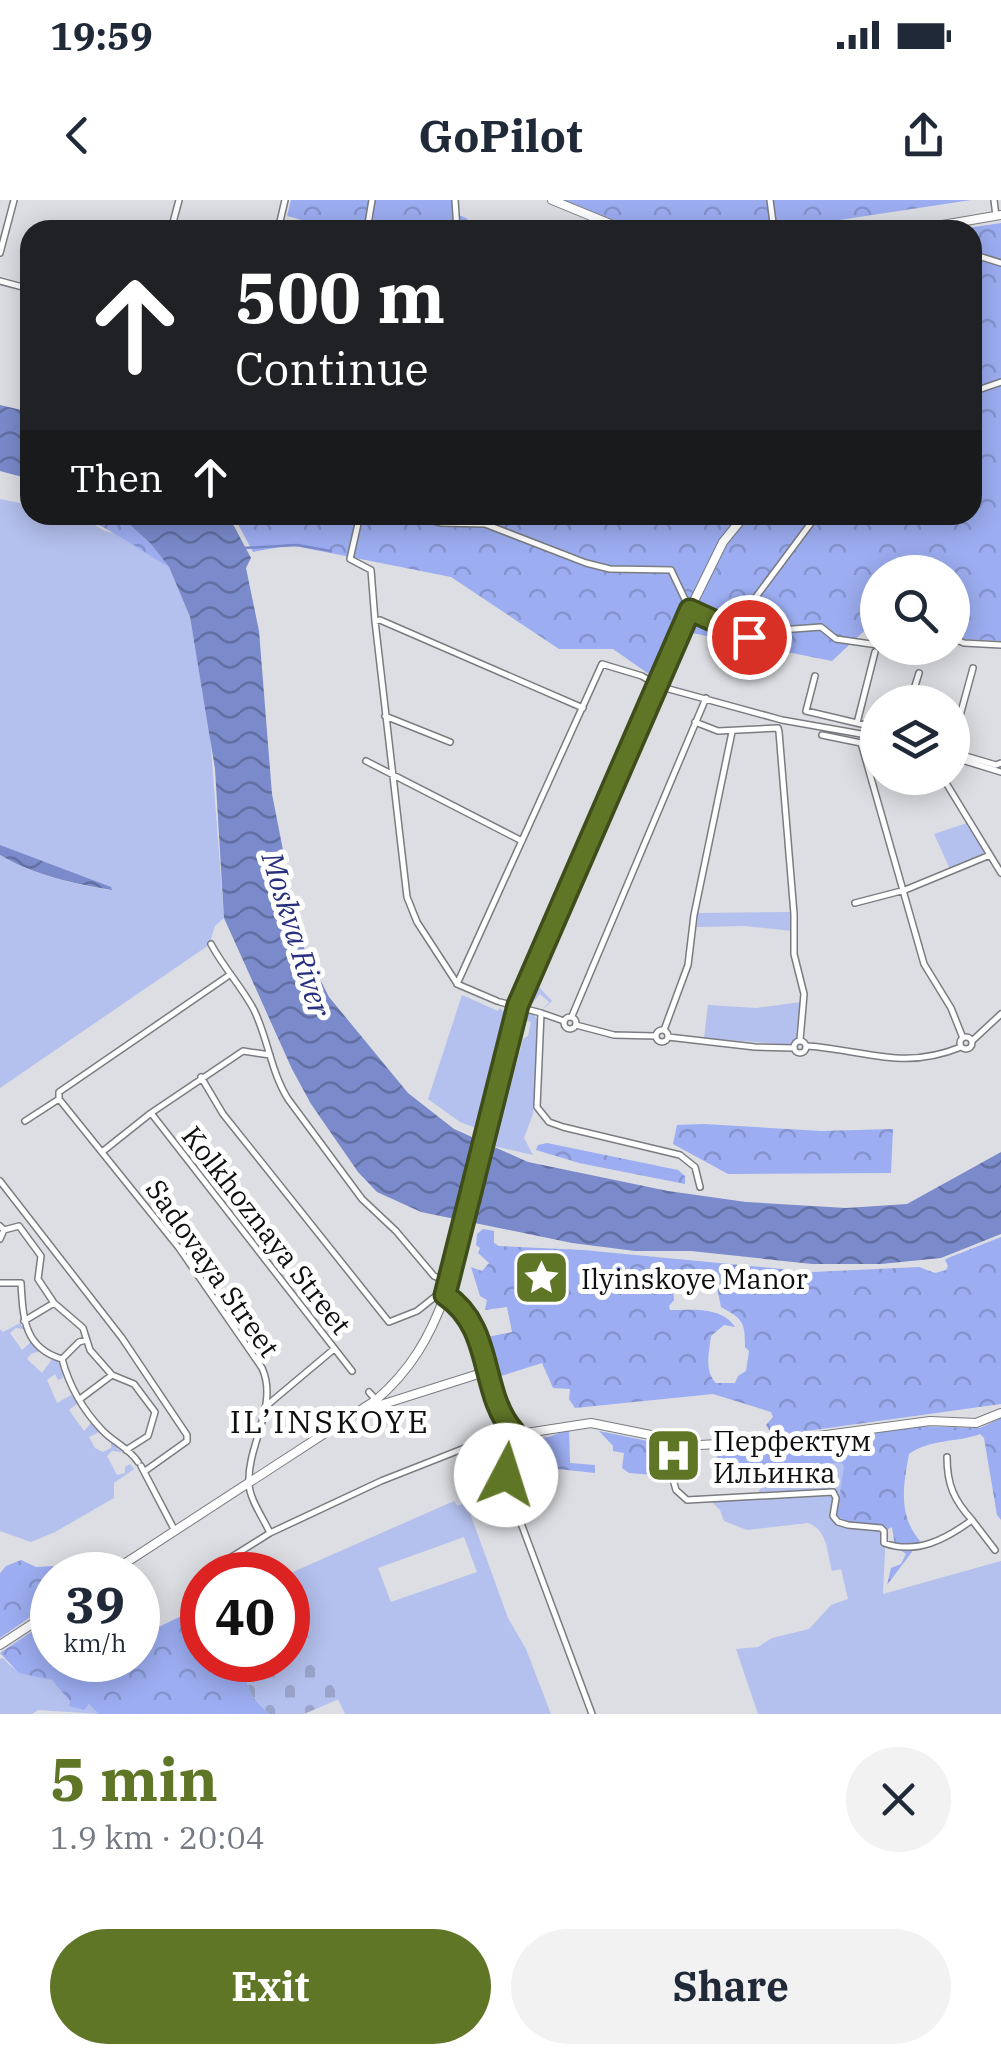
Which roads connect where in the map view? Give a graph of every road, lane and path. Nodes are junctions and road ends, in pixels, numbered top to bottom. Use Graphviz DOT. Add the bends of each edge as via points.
graph roads {
  1 [pos="14,200"];
  2 [pos="552,200"];
  3 [pos="994,200"];
  4 [pos="998,216"];
  5 [pos="601,220"];
  6 [pos="0,253"];
  7 [pos="358,525"];
  8 [pos="488,525"];
  9 [pos="737,525"];
  10 [pos="810,525"];
  11 [pos="690,610"];
  12 [pos="375,621"];
  13 [pos="736,632"];
  14 [pos="970,643"];
  15 [pos="860,644"];
  16 [pos="1001,645"];
  17 [pos="872,665"];
  18 [pos="973,668"];
  19 [pos="919,673"];
  20 [pos="815,676"];
  21 [pos="915,685"];
  22 [pos="969,685"];
  23 [pos="658,686"];
  24 [pos="706,698"];
  25 [pos="582,708"];
  26 [pos="806,711"];
  27 [pos="386,716"];
  28 [pos="695,722"];
  29 [pos="857,723"];
  30 [pos="802,724"];
  31 [pos="860,724"];
  32 [pos="732,732"];
  33 [pos="860,734"];
  34 [pos="822,735"];
  35 [pos="450,742"];
  36 [pos="860,743"];
  37 [pos="970,757"];
  38 [pos="970,759"];
  39 [pos="366,761"];
  40 [pos="1001,763"];
  41 [pos="1001,772"];
  42 [pos="393,774"];
  43 [pos="877,795"];
  44 [pos="953,795"];
  45 [pos="522,841"];
  46 [pos="990,855"];
  47 [pos="1001,873"];
  48 [pos="905,890"];
  49 [pos="855,904"];
  50 [pos="211,944"];
  51 [pos="228,976"];
  52 [pos="457,984"];
  53 [pos="518,1005"];
  54 [pos="541,1014"];
  55 [pos="1001,1014"];
  56 [pos="572,1016"];
  57 [pos="564,1021"];
  58 [pos="576,1024"];
  59 [pos="666,1033"];
  60 [pos="655,1036"];
  61 [pos="963,1038"];
  62 [pos="800,1040"];
  63 [pos="972,1041"];
  64 [pos="807,1046"];
  65 [pos="961,1046"];
  66 [pos="794,1048"];
  67 [pos="270,1055"];
  68 [pos="201,1078"];
  69 [pos="58,1099"];
  70 [pos="152,1113"];
  71 [pos="25,1121"];
  72 [pos="102,1152"];
  73 [pos="0,1182"];
  74 [pos="700,1187"];
  75 [pos="2,1228"];
  76 [pos="0,1239"];
  77 [pos="38,1279"];
  78 [pos="0,1283"];
  79 [pos="21,1284"];
  80 [pos="446,1289"];
  81 [pos="54,1303"];
  82 [pos="24,1321"];
  83 [pos="86,1340"];
  84 [pos="334,1349"];
  85 [pos="62,1359"];
  86 [pos="352,1371"];
  87 [pos="488,1371"];
  88 [pos="112,1375"];
  89 [pos="80,1399"];
  90 [pos="265,1407"];
  91 [pos="360,1412"];
  92 [pos="1001,1414"];
  93 [pos="512,1435"];
  94 [pos="664,1440"];
  95 [pos="126,1450"];
  96 [pos="947,1457"];
  97 [pos="142,1466"];
  98 [pos="248,1482"];
  99 [pos="972,1520"];
  100 [pos="176,1531"];
  101 [pos="270,1533"];
  102 [pos="995,1550"];
  103 [pos="143,1552"];
  104 [pos="240,1552"];
  105 [pos="30,1625"];
  106 [pos="0,1645"];
  107 [pos="592,1714"];
  1 -- 6 [label="street"];
  2 -- 5 [label="main road"];
  3 -- 4 [label="street"];
  7 -- 12 [label="street" via="350,559 371,570"];
  8 -- 11 [label="street" via="586,563 670,570"];
  9 -- 11 [label="main road"];
  10 -- 13 [label="street"];
  11 -- 13 [label="street"];
  11 -- 23 [label="main road"];
  12 -- 25 [label="street"];
  12 -- 27 [label="street"];
  13 -- 15 [label="street" via="756,638 821,627"];
  14 -- 16 [label="street"];
  17 -- 29 [label="street"];
  18 -- 22 [label="street"];
  19 -- 21 [label="street"];
  20 -- 26 [label="street"];
  23 -- 24 [label="street"];
  23 -- 25 [label="street" via="602,664"];
  23 -- 53 [label="main road"];
  24 -- 28 [label="street"];
  24 -- 30 [label="street"];
  25 -- 45 [label="street"];
  26 -- 29 [label="street"];
  26 -- 30 [label="street"];
  27 -- 35 [label="street"];
  27 -- 42 [label="street"];
  28 -- 32 [label="street"];
  28 -- 56 [label="street"];
  29 -- 31 [label="street"];
  30 -- 33 [label="street"];
  32 -- 59 [label="street" via="688,965"];
  32 -- 62 [label="street" via="780,732 794,954 804,994"];
  34 -- 36 [label="street"];
  37 -- 40 [label="street"];
  38 -- 41 [label="street"];
  39 -- 42 [label="street"];
  42 -- 45 [label="street"];
  42 -- 52 [label="street" via="408,905"];
  43 -- 48 [label="street"];
  44 -- 46 [label="street"];
  45 -- 52 [label="street"];
  46 -- 47 [label="street"];
  46 -- 48 [label="street"];
  48 -- 49 [label="street"];
  48 -- 61 [label="street" via="924,964"];
  50 -- 51 [label="street"];
  51 -- 67 [label="street" via="252,1008"];
  51 -- 69 [label="street"];
  52 -- 53 [label="street"];
  53 -- 54 [label="street"];
  53 -- 80 [label="main road"];
  54 -- 57 [label="street"];
  54 -- 74 [label="street" via="541,1114 563,1127 680,1155 695,1167"];
  55 -- 63 [label="street"];
  56 -- 57 [label="street"];
  56 -- 58 [label="street"];
  57 -- 58 [label="street" via="569,1029"];
  58 -- 60 [label="street" via="614,1035"];
  59 -- 60 [label="street"];
  59 -- 60 [label="street" via="660,1042"];
  59 -- 66 [label="street"];
  61 -- 63 [label="street"];
  61 -- 65 [label="street"];
  62 -- 64 [label="street"];
  62 -- 66 [label="street"];
  63 -- 65 [label="street" via="970,1048"];
  64 -- 65 [label="street" via="901,1060"];
  64 -- 66 [label="street" via="802,1053"];
  67 -- 68 [label="street" via="242,1051"];
  67 -- 80 [label="street" via="282,1088 362,1199"];
  68 -- 70 [label="street"];
  68 -- 80 [label="street" via="389,1322"];
  69 -- 71 [label="street"];
  69 -- 72 [label="street, Sadovaya Street"];
  70 -- 72 [label="street"];
  70 -- 84 [label="street, Kolkhoznaya Street"];
  72 -- 90 [label="street, Sadovaya Street" via="262,1368"];
  73 -- 97 [label="street" via="122,1338 186,1435 187,1441"];
  75 -- 76 [label="street"];
  75 -- 77 [label="street" via="19,1226 41,1256"];
  77 -- 79 [label="street"];
  77 -- 81 [label="street"];
  78 -- 79 [label="street"];
  79 -- 82 [label="street"];
  80 -- 87 [label="main road" via="476,1332"];
  80 -- 91 [label="main road" via="421,1350"];
  81 -- 82 [label="street"];
  81 -- 83 [label="street"];
  82 -- 85 [label="street" via="46,1354"];
  83 -- 85 [label="street"];
  83 -- 88 [label="street"];
  84 -- 86 [label="street, Kolkhoznaya Street"];
  84 -- 90 [label="street"];
  85 -- 89 [label="street"];
  87 -- 91 [label="main road"];
  87 -- 93 [label="main road"];
  88 -- 89 [label="street"];
  88 -- 95 [label="street" via="134,1384 155,1412 148,1436"];
  89 -- 95 [label="street"];
  90 -- 98 [label="street, Sadovaya Street"];
  91 -- 98 [label="main road"];
  92 -- 94 [label="main road" via="983,1422 930,1420 790,1440"];
  93 -- 94 [label="main road" via="592,1423"];
  93 -- 101 [label="street" via="423,1464"];
  93 -- 107 [label="street" via="509,1490"];
  94 -- 99 [label="street" via="657,1475 672,1476 688,1500 833,1492 838,1522 880,1528 884,1544 893,1546 924,1546"];
  95 -- 97 [label="street"];
  96 -- 99 [label="street" via="950,1490"];
  97 -- 100 [label="street"];
  98 -- 100 [label="main road"];
  98 -- 101 [label="street"];
  99 -- 102 [label="street"];
  100 -- 103 [label="main road"];
  101 -- 104 [label="street"];
  105 -- 106 [label="main road"];
}
